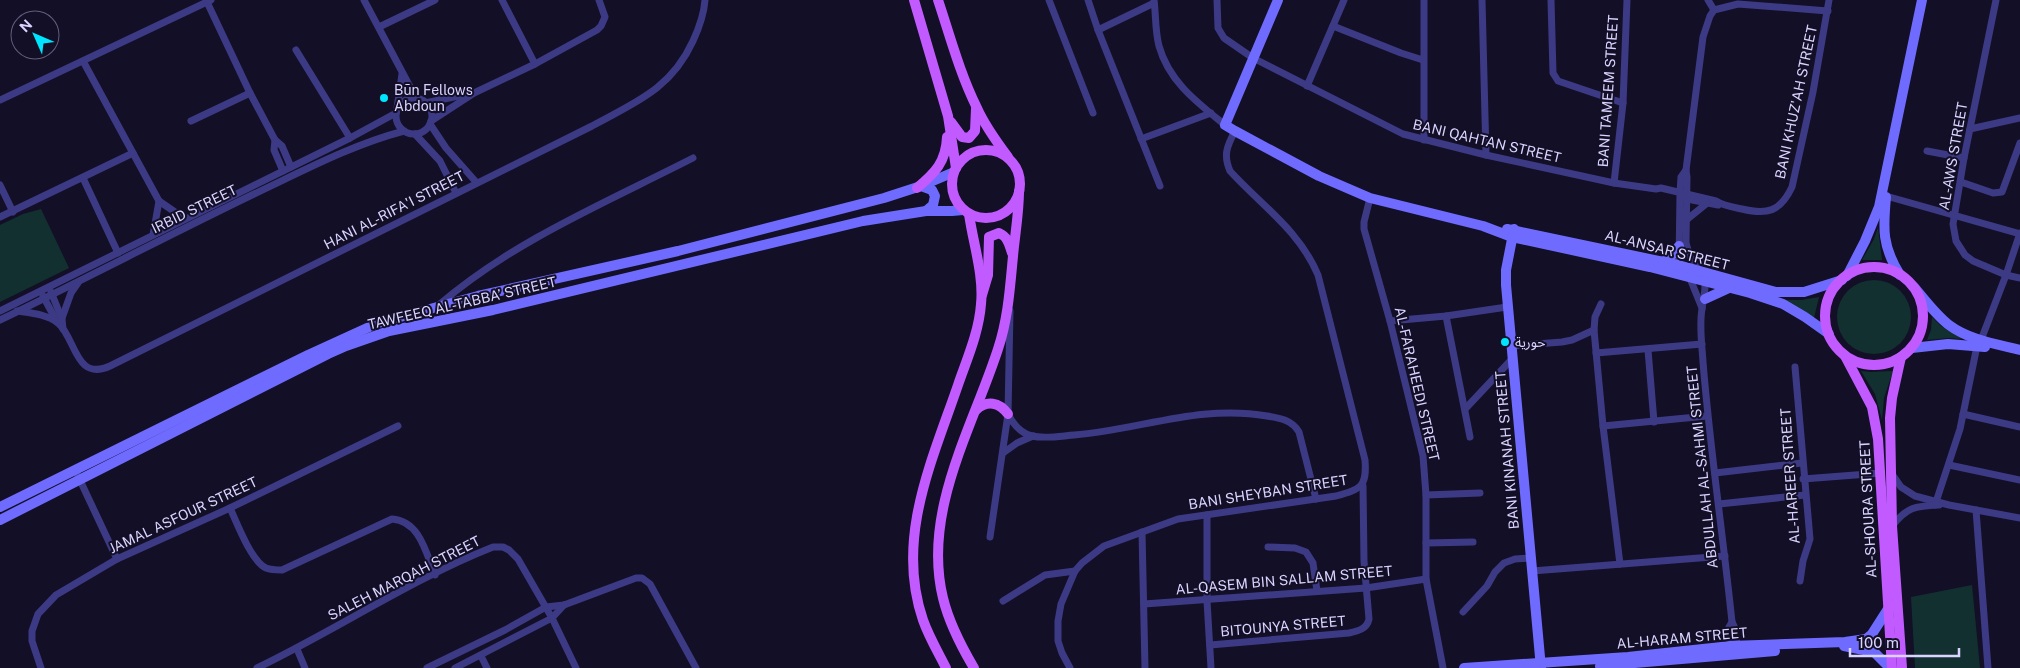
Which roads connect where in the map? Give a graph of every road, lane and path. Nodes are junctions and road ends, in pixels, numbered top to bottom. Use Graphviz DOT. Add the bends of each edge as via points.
graph roads {
  1 [pos="364,0"];
  2 [pos="435,0"];
  3 [pos="502,0"];
  4 [pos="599,0"];
  5 [pos="706,0"];
  6 [pos="914,0"];
  7 [pos="938,0"];
  8 [pos="1049,0"];
  9 [pos="1088,0"];
  10 [pos="1217,0"];
  11 [pos="1278,0"];
  12 [pos="1344,0"];
  13 [pos="1424,0"];
  14 [pos="1482,0"];
  15 [pos="1551,0"];
  16 [pos="1627,0"];
  17 [pos="1708,0"];
  18 [pos="1829,0"];
  19 [pos="1922,0"];
  20 [pos="1996,0"];
  21 [pos="209,1"];
  22 [pos="1154,1"];
  23 [pos="1714,10"];
  24 [pos="1828,11"];
  25 [pos="1333,26"];
  26 [pos="379,27"];
  27 [pos="1098,30"];
  28 [pos="296,50"];
  29 [pos="1253,58"];
  30 [pos="83,60"];
  31 [pos="1423,60"];
  32 [pos="535,64"];
  33 [pos="402,74"];
  34 [pos="1307,86"];
  35 [pos="250,93"];
  36 [pos="474,93"];
  37 [pos="416,98"];
  38 [pos="0,100"];
  39 [pos="425,102"];
  40 [pos="1623,103"];
  41 [pos="976,106"];
  42 [pos="397,111"];
  43 [pos="1093,113"];
  44 [pos="1211,113"];
  45 [pos="948,116"];
  46 [pos="1899,116"];
  47 [pos="2020,118"];
  48 [pos="191,121"];
  49 [pos="431,122"];
  50 [pos="1225,125"];
  51 [pos="1970,129"];
  52 [pos="1235,131"];
  53 [pos="404,132"];
  54 [pos="415,134"];
  55 [pos="350,138"];
  56 [pos="1141,139"];
  57 [pos="275,140"];
  58 [pos="1424,140"];
  59 [pos="2020,143"];
  60 [pos="1927,151"];
  61 [pos="133,154"];
  62 [pos="1486,155"];
  63 [pos="694,158"];
  64 [pos="1964,158"];
  65 [pos="1011,162"];
  66 [pos="291,167"];
  67 [pos="955,170"];
  68 [pos="283,171"];
  69 [pos="83,178"];
  70 [pos="476,182"];
  71 [pos="1961,182"];
  72 [pos="1614,183"];
  73 [pos="0,185"];
  74 [pos="1160,186"];
  75 [pos="919,187"];
  76 [pos="1018,192"];
  77 [pos="456,193"];
  78 [pos="1683,196"];
  79 [pos="1886,196"];
  80 [pos="1370,198"];
  81 [pos="159,201"];
  82 [pos="1706,204"];
  83 [pos="1723,205"];
  84 [pos="926,211"];
  85 [pos="13,212"];
  86 [pos="966,212"];
  87 [pos="1955,214"];
  88 [pos="0,218"];
  89 [pos="185,219"];
  90 [pos="1686,221"];
  91 [pos="1513,233"];
  92 [pos="2020,233"];
  93 [pos="153,235"];
  94 [pos="1679,246"];
  95 [pos="118,253"];
  96 [pos="1620,256"];
  97 [pos="1013,257"];
  98 [pos="1662,262"];
  99 [pos="1678,265"];
  100 [pos="1700,271"];
  101 [pos="1900,274"];
  102 [pos="2006,275"];
  103 [pos="1691,278"];
  104 [pos="1844,278"];
  105 [pos="2020,278"];
  106 [pos="79,281"];
  107 [pos="1705,281"];
  108 [pos="49,287"];
  109 [pos="1914,287"];
  110 [pos="1728,288"];
  111 [pos="41,291"];
  112 [pos="490,293"];
  113 [pos="53,295"];
  114 [pos="982,295"];
  115 [pos="1010,297"];
  116 [pos="45,299"];
  117 [pos="1601,304"];
  118 [pos="1704,304"];
  119 [pos="438,306"];
  120 [pos="1507,307"];
  121 [pos="492,310"];
  122 [pos="0,311"];
  123 [pos="17,311"];
  124 [pos="1446,316"];
  125 [pos="0,320"];
  126 [pos="60,321"];
  127 [pos="1390,321"];
  128 [pos="1594,330"];
  129 [pos="1828,334"];
  130 [pos="1979,343"];
  131 [pos="1702,344"];
  132 [pos="1512,346"];
  133 [pos="1912,348"];
  134 [pos="1648,350"];
  135 [pos="2020,350"];
  136 [pos="1596,353"];
  137 [pos="2020,355"];
  138 [pos="1845,356"];
  139 [pos="1901,357"];
  140 [pos="1513,358"];
  141 [pos="1794,367"];
  142 [pos="1466,408"];
  143 [pos="976,410"];
  144 [pos="1008,414"];
  145 [pos="1963,414"];
  146 [pos="1708,416"];
  147 [pos="1654,422"];
  148 [pos="398,426"];
  149 [pos="1603,426"];
  150 [pos="2020,427"];
  151 [pos="1033,436"];
  152 [pos="1470,437"];
  153 [pos="1003,453"];
  154 [pos="1802,463"];
  155 [pos="1949,465"];
  156 [pos="76,470"];
  157 [pos="1886,472"];
  158 [pos="1715,473"];
  159 [pos="1803,479"];
  160 [pos="2020,480"];
  161 [pos="81,481"];
  162 [pos="1362,486"];
  163 [pos="1480,493"];
  164 [pos="1426,495"];
  165 [pos="1805,495"];
  166 [pos="1316,499"];
  167 [pos="1936,503"];
  168 [pos="1719,504"];
  169 [pos="0,507"];
  170 [pos="230,508"];
  171 [pos="1976,510"];
  172 [pos="1207,515"];
  173 [pos="2020,518"];
  174 [pos="0,520"];
  175 [pos="1892,526"];
  176 [pos="1142,532"];
  177 [pos="990,537"];
  178 [pos="1473,542"];
  179 [pos="1426,543"];
  180 [pos="1268,547"];
  181 [pos="1725,556"];
  182 [pos="1530,558"];
  183 [pos="117,559"];
  184 [pos="1620,564"];
  185 [pos="1075,571"];
  186 [pos="1532,571"];
  187 [pos="435,575"];
  188 [pos="1426,579"];
  189 [pos="1800,581"];
  190 [pos="1366,588"];
  191 [pos="1317,591"];
  192 [pos="1003,601"];
  193 [pos="1207,601"];
  194 [pos="1144,604"];
  195 [pos="564,605"];
  196 [pos="546,607"];
  197 [pos="1888,609"];
  198 [pos="1463,612"];
  199 [pos="552,618"];
  200 [pos="1210,644"];
  201 [pos="297,649"];
  202 [pos="1735,650"];
  203 [pos="481,656"];
  204 [pos="1633,663"];
  205 [pos="1541,666"];
  206 [pos="41,668"];
  207 [pos="257,668"];
  208 [pos="305,668"];
  209 [pos="427,668"];
  210 [pos="455,668"];
  211 [pos="487,668"];
  212 [pos="576,668"];
  213 [pos="696,668"];
  214 [pos="946,668"];
  215 [pos="974,668"];
  216 [pos="1070,668"];
  217 [pos="1145,668"];
  218 [pos="1211,668"];
  219 [pos="1442,668"];
  220 [pos="1464,668"];
  221 [pos="1566,668"];
  222 [pos="1891,668"];
  223 [pos="1902,668"];
  224 [pos="1988,668"];
  1 -- 26 [label="street"];
  2 -- 26 [label="street"];
  3 -- 32 [label="street"];
  4 -- 32 [label="street" via="606,17 602,26"];
  5 -- 70 [label="street, HANI AL-RIFA'I STREET" via="686,56 656,90 592,126"];
  6 -- 45 [label="main road"];
  7 -- 41 [label="main road"];
  8 -- 43 [label="street"];
  9 -- 27 [label="street"];
  10 -- 29 [label="street, BANI QAHTAN STREET" via="1220,33"];
  11 -- 29 [label="street"];
  12 -- 25 [label="street"];
  13 -- 31 [label="street"];
  14 -- 62 [label="street"];
  15 -- 40 [label="street" via="1553,72 1556,78 1564,84"];
  16 -- 40 [label="street, BANI TAMEEM STREET"];
  17 -- 23 [label="street"];
  18 -- 24 [label="street, BANI KHUZ'AH STREET"];
  19 -- 46 [label="street"];
  20 -- 51 [label="street, AL-AWS STREET"];
  21 -- 30 [label="street"];
  21 -- 35 [label="street"];
  22 -- 27 [label="street"];
  22 -- 44 [label="street" via="1159,46 1170,72 1195,101"];
  23 -- 24 [label="street" via="1738,4"];
  23 -- 78 [label="street" via="1703,37"];
  24 -- 83 [label="street, BANI KHUZ'AH STREET" via="1797,167 1787,197 1780,205 1764,212"];
  25 -- 31 [label="street"];
  25 -- 34 [label="street"];
  26 -- 33 [label="street"];
  27 -- 56 [label="street"];
  28 -- 55 [label="street"];
  29 -- 34 [label="street, BANI QAHTAN STREET"];
  29 -- 50 [label="street"];
  30 -- 38 [label="street"];
  30 -- 61 [label="street"];
  31 -- 58 [label="street"];
  32 -- 36 [label="street"];
  33 -- 37 [label="street"];
  33 -- 42 [label="street"];
  34 -- 58 [label="street, BANI QAHTAN STREET" via="1403,134"];
  35 -- 48 [label="street"];
  35 -- 57 [label="street"];
  36 -- 39 [label="street"];
  36 -- 49 [label="street"];
  37 -- 39 [label="street"];
  37 -- 42 [label="street" via="405,101"];
  39 -- 49 [label="street" via="431,111"];
  40 -- 72 [label="street, BANI TAMEEM STREET"];
  41 -- 45 [label="main road" via="974,131 969,138 959,134"];
  41 -- 65 [label="main road"];
  42 -- 53 [label="street" via="397,124"];
  42 -- 55 [label="street, IRBID STREET"];
  44 -- 50 [label="street"];
  44 -- 56 [label="street"];
  45 -- 67 [label="main road"];
  45 -- 75 [label="main road" via="944,156"];
  46 -- 79 [label="street" via="1901,129"];
  46 -- 104 [label="street" via="1874,223"];
  47 -- 51 [label="street"];
  49 -- 54 [label="street" via="424,131"];
  49 -- 70 [label="street" via="446,148"];
  50 -- 52 [label="street, AL-ANSAR STREET"];
  51 -- 64 [label="street, AL-AWS STREET"];
  52 -- 80 [label="street, AL-ANSAR STREET" via="1319,176"];
  52 -- 162 [label="street, BANI SHEYBAN STREET" via="1226,147 1230,172 1298,239 1318,275 1364,460 1366,473"];
  53 -- 54 [label="street"];
  53 -- 106 [label="street, IRBID STREET" via="372,140 323,162"];
  54 -- 77 [label="street" via="440,161"];
  55 -- 66 [label="street, IRBID STREET"];
  56 -- 74 [label="street"];
  57 -- 66 [label="street" via="282,146"];
  57 -- 68 [label="street" via="274,150"];
  58 -- 62 [label="street, BANI QAHTAN STREET"];
  59 -- 71 [label="street" via="2002,192 1993,193"];
  60 -- 64 [label="street"];
  61 -- 69 [label="street"];
  61 -- 81 [label="street"];
  62 -- 72 [label="street, BANI QAHTAN STREET"];
  63 -- 119 [label="street" via="532,240 463,285"];
  64 -- 71 [label="street, AL-AWS STREET"];
  65 -- 67 [label="main road" via="998,153 982,150 967,156"];
  65 -- 76 [label="main road" via="1018,176"];
  66 -- 68 [label="street, IRBID STREET"];
  67 -- 75 [label="street, TAWFEEQ AL-TABBA’ STREET"];
  67 -- 86 [label="main road" via="952,192"];
  68 -- 89 [label="street, IRBID STREET"];
  69 -- 85 [label="street"];
  69 -- 95 [label="street"];
  70 -- 77 [label="street, HANI AL-RIFA'I STREET"];
  71 -- 87 [label="street, AL-AWS STREET"];
  72 -- 78 [label="street, BANI QAHTAN STREET" via="1661,188"];
  73 -- 85 [label="street"];
  75 -- 84 [label="street" via="929,188 935,196 933,205"];
  75 -- 112 [label="street, TAWFEEQ AL-TABBA’ STREET" via="678,250"];
  76 -- 86 [label="main road" via="1011,206 998,216 982,218"];
  76 -- 97 [label="main road"];
  77 -- 126 [label="street, HANI AL-RIFA'I STREET" via="104,369 94,369 82,363"];
  78 -- 82 [label="street, BANI KHUZ'AH STREET"];
  78 -- 83 [label="street, BANI KHUZ'AH STREET"];
  78 -- 90 [label="street, ABDULLAH AL-SAHMI STREET"];
  78 -- 94 [label="street"];
  79 -- 87 [label="street"];
  79 -- 101 [label="street" via="1885,243"];
  80 -- 91 [label="street, AL-ANSAR STREET"];
  80 -- 127 [label="street, AL-FARAHEEDI STREET" via="1364,229"];
  81 -- 89 [label="street"];
  81 -- 93 [label="street"];
  82 -- 83 [label="street, BANI KHUZ'AH STREET"];
  82 -- 90 [label="street"];
  84 -- 86 [label="street, TAWFEEQ AL-TABBA’ STREET"];
  84 -- 121 [label="street, TAWFEEQ AL-TABBA’ STREET" via="863,221"];
  85 -- 88 [label="street"];
  86 -- 114 [label="main road"];
  87 -- 92 [label="street"];
  87 -- 102 [label="street, AL-AWS STREET" via="1953,224 1961,251 1974,261"];
  89 -- 93 [label="street, IRBID STREET"];
  90 -- 100 [label="street, ABDULLAH AL-SAHMI STREET" via="1688,251"];
  91 -- 96 [label="street, AL-ANSAR STREET"];
  91 -- 120 [label="street, BANI KINANAH STREET" via="1506,270"];
  92 -- 102 [label="street"];
  93 -- 95 [label="street, IRBID STREET"];
  94 -- 98 [label="street"];
  94 -- 99 [label="street"];
  95 -- 108 [label="street, IRBID STREET"];
  96 -- 98 [label="street, AL-ANSAR STREET"];
  96 -- 103 [label="street, AL-ANSAR STREET"];
  97 -- 114 [label="main road" via="1004,235 998,233 989,237 988,274"];
  97 -- 115 [label="main road"];
  98 -- 99 [label="street, AL-ANSAR STREET"];
  99 -- 100 [label="street, AL-ANSAR STREET"];
  99 -- 103 [label="street, ABDULLAH AL-SAHMI STREET"];
  100 -- 104 [label="street, AL-ANSAR STREET" via="1787,293 1804,292"];
  100 -- 107 [label="street, ABDULLAH AL-SAHMI STREET"];
  101 -- 104 [label="main road" via="1873,267 1858,270"];
  101 -- 109 [label="main road"];
  102 -- 105 [label="street, AL-AWS STREET"];
  102 -- 130 [label="street"];
  103 -- 107 [label="street, AL-ANSAR STREET"];
  103 -- 118 [label="street, ABDULLAH AL-SAHMI STREET"];
  104 -- 129 [label="main road" via="1826,305"];
  106 -- 113 [label="street, IRBID STREET"];
  106 -- 126 [label="street"];
  107 -- 110 [label="street, AL-ANSAR STREET"];
  107 -- 118 [label="street, ABDULLAH AL-SAHMI STREET"];
  108 -- 111 [label="street, IRBID STREET"];
  108 -- 113 [label="street, HANI AL-RIFA'I STREET"];
  109 -- 130 [label="street" via="1950,325"];
  109 -- 133 [label="main road" via="1923,318 1921,331"];
  110 -- 118 [label="street"];
  110 -- 129 [label="street, AL-ANSAR STREET" via="1784,304"];
  111 -- 116 [label="street, HANI AL-RIFA'I STREET"];
  111 -- 122 [label="street, IRBID STREET"];
  112 -- 119 [label="street, TAWFEEQ AL-TABBA’ STREET"];
  112 -- 121 [label="street"];
  113 -- 116 [label="street, IRBID STREET"];
  113 -- 126 [label="street, HANI AL-RIFA'I STREET"];
  114 -- 214 [label="main road" via="974,341 928,468 914,526 913,563 919,606"];
  115 -- 143 [label="main road" via="998,348"];
  115 -- 144 [label="street"];
  116 -- 123 [label="street, IRBID STREET"];
  116 -- 126 [label="street, HANI AL-RIFA'I STREET"];
  117 -- 128 [label="street"];
  118 -- 131 [label="street, ABDULLAH AL-SAHMI STREET"];
  119 -- 156 [label="street, TAWFEEQ AL-TABBA’ STREET" via="357,331"];
  120 -- 124 [label="street"];
  120 -- 132 [label="street, BANI KINANAH STREET"];
  121 -- 161 [label="street, TAWFEEQ AL-TABBA’ STREET" via="389,331 346,346"];
  123 -- 125 [label="street, IRBID STREET"];
  123 -- 126 [label="street"];
  124 -- 127 [label="street"];
  124 -- 142 [label="street"];
  127 -- 164 [label="street, AL-FARAHEEDI STREET" via="1423,456"];
  128 -- 132 [label="street" via="1562,342"];
  128 -- 136 [label="street"];
  129 -- 138 [label="main road"];
  130 -- 133 [label="street"];
  130 -- 135 [label="street"];
  130 -- 137 [label="street"];
  130 -- 145 [label="street"];
  131 -- 134 [label="street"];
  131 -- 146 [label="street, ABDULLAH AL-SAHMI STREET"];
  132 -- 140 [label="street, BANI KINANAH STREET"];
  133 -- 139 [label="main road"];
  134 -- 136 [label="street"];
  134 -- 147 [label="street"];
  136 -- 149 [label="street"];
  138 -- 139 [label="main road" via="1872,365"];
  138 -- 157 [label="main road, AL-SHOURA STREET" via="1872,407"];
  139 -- 157 [label="main road, AL-SHOURA STREET" via="1892,398"];
  140 -- 142 [label="street"];
  140 -- 182 [label="street, BANI KINANAH STREET"];
  141 -- 154 [label="street, AL-HAREER STREET"];
  142 -- 152 [label="street"];
  143 -- 144 [label="main road" via="989,403 1003,408"];
  143 -- 215 [label="main road" via="945,500 939,543 944,599 958,638"];
  144 -- 151 [label="street" via="1017,428"];
  144 -- 153 [label="street"];
  145 -- 150 [label="street"];
  145 -- 155 [label="street"];
  146 -- 147 [label="street"];
  146 -- 158 [label="street, ABDULLAH AL-SAHMI STREET"];
  147 -- 149 [label="street"];
  148 -- 170 [label="street, JAMAL ASFOUR STREET"];
  149 -- 184 [label="street"];
  151 -- 153 [label="street"];
  151 -- 166 [label="street" via="1097,433 1203,413 1238,412 1270,416 1291,423 1300,432"];
  153 -- 177 [label="street"];
  154 -- 158 [label="street"];
  154 -- 159 [label="street, AL-HAREER STREET"];
  155 -- 160 [label="street"];
  155 -- 167 [label="street"];
  156 -- 161 [label="street"];
  156 -- 169 [label="street, TAWFEEQ AL-TABBA’ STREET"];
  157 -- 159 [label="street"];
  157 -- 167 [label="street" via="1908,493"];
  157 -- 175 [label="main road, AL-SHOURA STREET"];
  157 -- 197 [label="main road, AL-SHOURA STREET"];
  158 -- 168 [label="street, ABDULLAH AL-SAHMI STREET"];
  159 -- 165 [label="street, AL-HAREER STREET"];
  161 -- 174 [label="street, TAWFEEQ AL-TABBA’ STREET"];
  161 -- 183 [label="street"];
  162 -- 166 [label="street, BANI SHEYBAN STREET" via="1350,492"];
  162 -- 190 [label="street, BITOUNYA STREET"];
  163 -- 164 [label="street"];
  164 -- 179 [label="street, AL-FARAHEEDI STREET"];
  165 -- 168 [label="street"];
  165 -- 189 [label="street, AL-HAREER STREET" via="1810,539"];
  166 -- 172 [label="street, BANI SHEYBAN STREET"];
  167 -- 171 [label="street"];
  167 -- 175 [label="street" via="1909,509"];
  168 -- 181 [label="street, ABDULLAH AL-SAHMI STREET"];
  170 -- 183 [label="street, JAMAL ASFOUR STREET"];
  170 -- 187 [label="street" via="257,559 266,568 282,570 392,519 406,522 414,528"];
  171 -- 173 [label="street"];
  171 -- 224 [label="street"];
  172 -- 176 [label="street, BANI SHEYBAN STREET" via="1178,519"];
  172 -- 193 [label="street"];
  175 -- 223 [label="main road, AL-SHOURA STREET"];
  176 -- 185 [label="street, BANI SHEYBAN STREET" via="1104,546"];
  176 -- 194 [label="street"];
  178 -- 179 [label="street"];
  179 -- 188 [label="street, AL-FARAHEEDI STREET"];
  180 -- 191 [label="street" via="1295,548 1306,552 1313,563"];
  181 -- 184 [label="street"];
  181 -- 202 [label="street, ABDULLAH AL-SAHMI STREET"];
  182 -- 186 [label="street, BANI KINANAH STREET"];
  182 -- 198 [label="street" via="1504,563"];
  183 -- 206 [label="street, JAMAL ASFOUR STREET" via="56,595 38,614 32,642"];
  184 -- 186 [label="street"];
  185 -- 192 [label="street" via="1045,575"];
  185 -- 216 [label="street, BANI SHEYBAN STREET" via="1064,594 1058,621 1060,648"];
  186 -- 205 [label="street, BANI KINANAH STREET"];
  187 -- 196 [label="street, SALEH MARQAH STREET" via="481,552 503,547 518,559"];
  187 -- 201 [label="street, SALEH MARQAH STREET" via="340,623"];
  188 -- 190 [label="street, AL-QASEM BIN SALLAM STREET"];
  188 -- 219 [label="street, AL-FARAHEEDI STREET"];
  190 -- 191 [label="street, AL-QASEM BIN SALLAM STREET"];
  190 -- 200 [label="street, BITOUNYA STREET" via="1369,622 1358,631"];
  191 -- 193 [label="street, AL-QASEM BIN SALLAM STREET"];
  193 -- 194 [label="street, AL-QASEM BIN SALLAM STREET"];
  193 -- 200 [label="street"];
  194 -- 217 [label="street"];
  195 -- 196 [label="street"];
  195 -- 199 [label="street"];
  195 -- 213 [label="street" via="628,580 642,578 657,595"];
  196 -- 199 [label="street"];
  196 -- 209 [label="street"];
  197 -- 202 [label="street, AL-HARAM STREET" via="1877,629 1866,639"];
  197 -- 222 [label="main road, AL-SHOURA STREET"];
  199 -- 203 [label="street"];
  199 -- 212 [label="street"];
  200 -- 218 [label="street"];
  201 -- 207 [label="street, SALEH MARQAH STREET"];
  201 -- 208 [label="street"];
  202 -- 204 [label="street, AL-HARAM STREET"];
  202 -- 222 [label="street, AL-HARAM STREET" via="1846,646 1874,652"];
  203 -- 210 [label="street"];
  203 -- 211 [label="street"];
  204 -- 205 [label="street, AL-HARAM STREET"];
  204 -- 221 [label="street, AL-HARAM STREET"];
  205 -- 220 [label="street, AL-HARAM STREET"];
}
